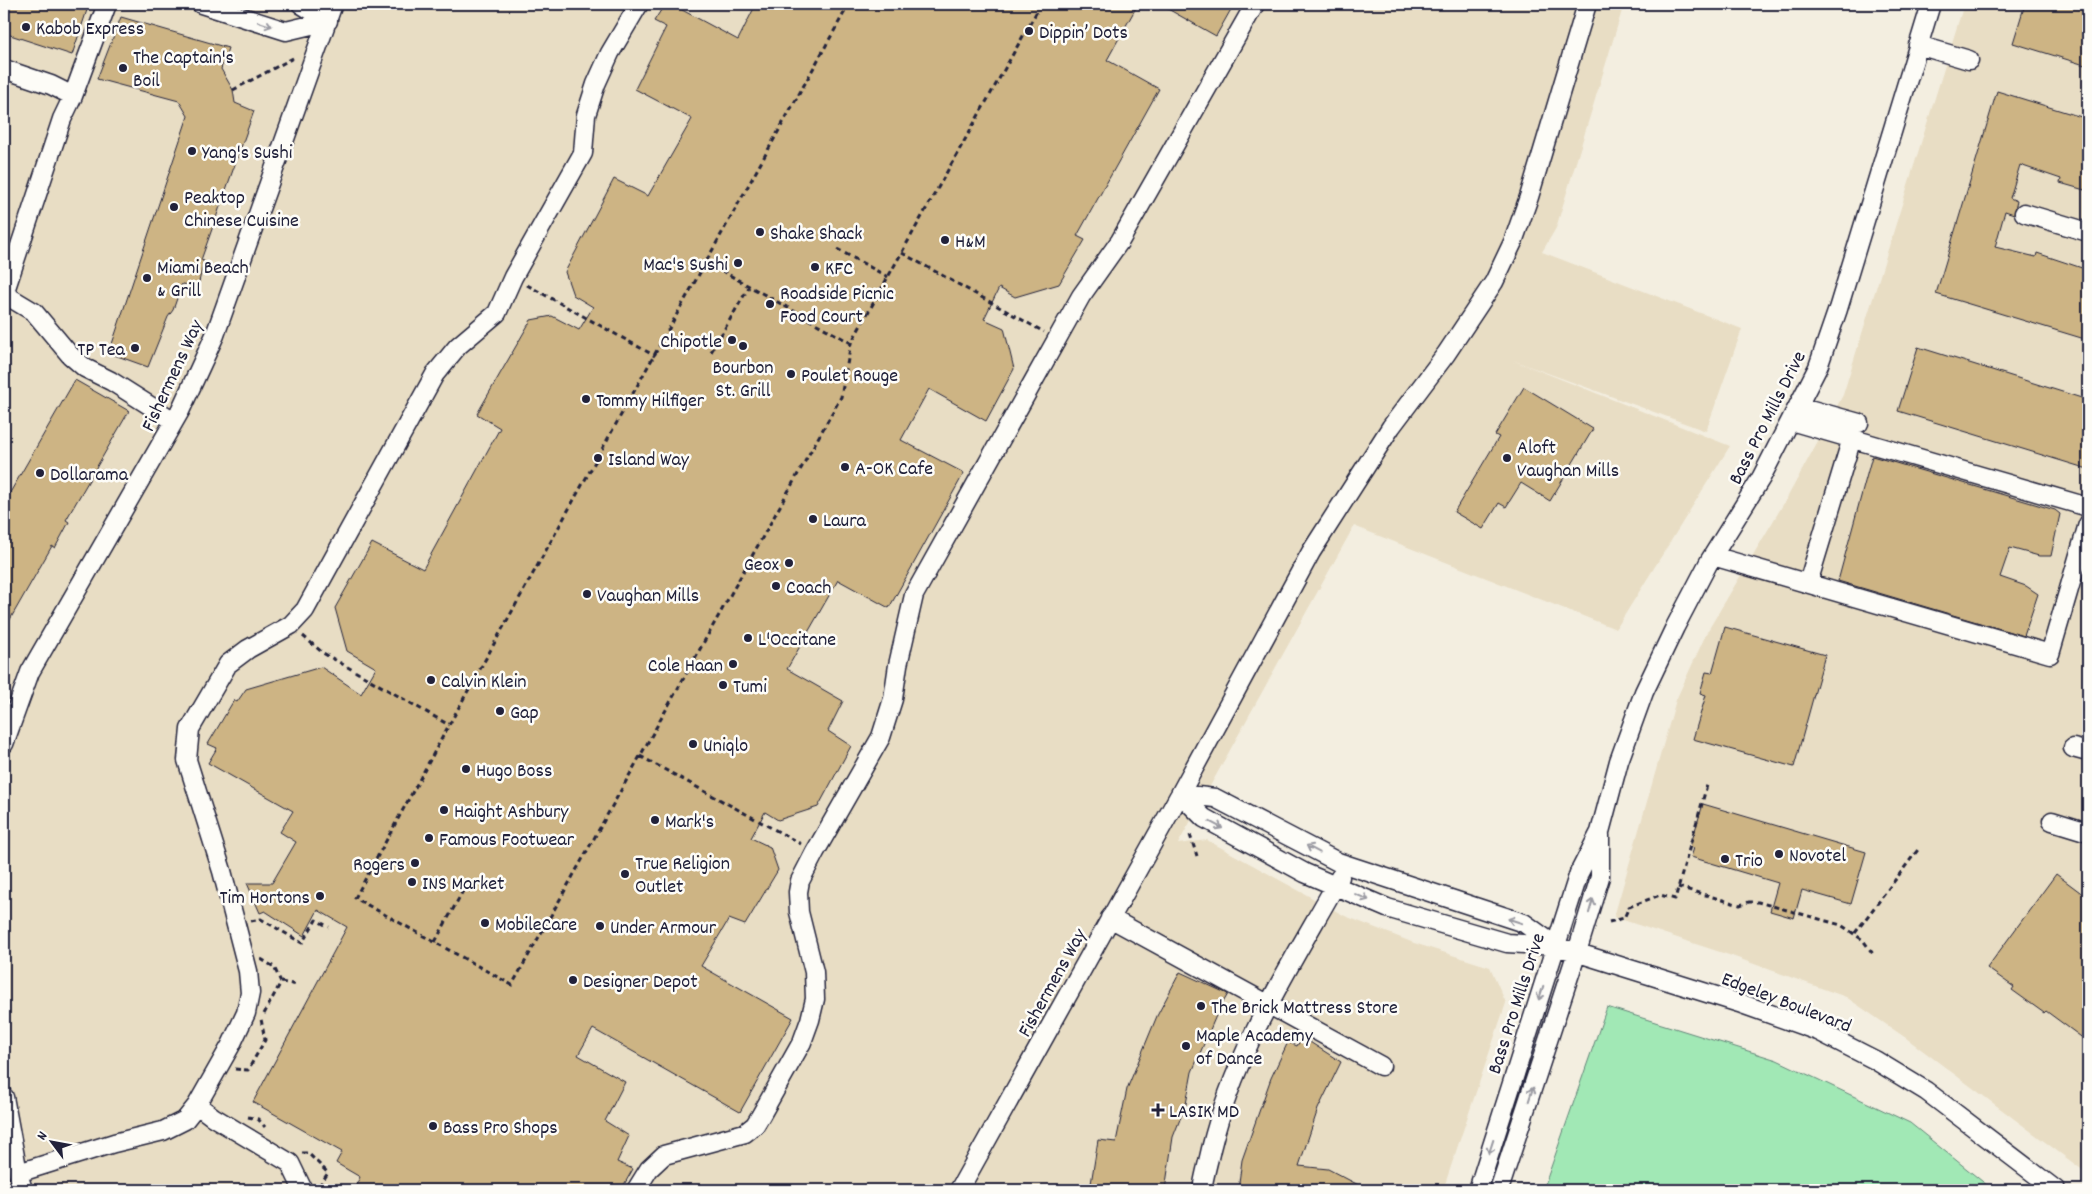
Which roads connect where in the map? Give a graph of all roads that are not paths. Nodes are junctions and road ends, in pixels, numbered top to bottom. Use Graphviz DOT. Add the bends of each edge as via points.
graph roads {
  1 [pos="106,4"];
  2 [pos="201,4"];
  3 [pos="301,4"];
  4 [pos="333,4"];
  5 [pos="639,4"];
  6 [pos="1256,4"];
  7 [pos="1587,4"];
  8 [pos="1931,4"];
  9 [pos="328,21"];
  10 [pos="1918,45"];
  11 [pos="1969,60"];
  12 [pos="4,69"];
  13 [pos="73,96"];
  14 [pos="2024,213"];
  15 [pos="2088,232"];
  16 [pos="4,294"];
  17 [pos="1795,413"];
  18 [pos="174,422"];
  19 [pos="1856,431"];
  20 [pos="2088,507"];
  21 [pos="2088,524"];
  22 [pos="1713,556"];
  23 [pos="1808,583"];
  24 [pos="4,744"];
  25 [pos="1180,794"];
  26 [pos="2052,821"];
  27 [pos="1600,832"];
  28 [pos="2088,832"];
  29 [pos="1347,865"];
  30 [pos="1335,886"];
  31 [pos="1110,918"];
  32 [pos="1556,946"];
  33 [pos="1577,952"];
  34 [pos="1269,1003"];
  35 [pos="1381,1066"];
  36 [pos="4,1097"];
  37 [pos="197,1105"];
  38 [pos="20,1182"];
  39 [pos="303,1190"];
  40 [pos="636,1190"];
  41 [pos="959,1190"];
  42 [pos="1202,1190"];
  43 [pos="1478,1190"];
  44 [pos="1499,1190"];
  45 [pos="2056,1190"];
  1 -- 13 [label="street"];
  2 -- 9 [label="street, one-way" via="286,30"];
  3 -- 9 [label="street"];
  4 -- 9 [label="street, Fishermens Way"];
  5 -- 37 [label="street" via="596,84 586,114 583,153 513,277 497,313 458,346 435,374 305,610 290,625 228,664 190,729 187,760 222,871 248,970 250,993 242,1021"];
  6 -- 40 [label="street" via="1120,241 1081,296 914,595 881,737 800,880 799,912 812,961 815,999 802,1042 751,1129 664,1154 649,1169"];
  7 -- 25 [label="street, Fishermens Way" via="1514,242 1494,282 1446,354 1391,427 1311,552"];
  8 -- 10 [label="street, Bass Pro Mills Drive"];
  9 -- 18 [label="street, Fishermens Way" via="215,335"];
  10 -- 11 [label="street"];
  10 -- 17 [label="street, Bass Pro Mills Drive" via="1838,309 1818,367"];
  12 -- 13 [label="street"];
  13 -- 16 [label="street" via="62,118"];
  14 -- 15 [label="street"];
  16 -- 18 [label="street" via="34,312 85,368"];
  17 -- 19 [label="street"];
  17 -- 22 [label="street, Bass Pro Mills Drive" via="1761,478"];
  18 -- 24 [label="street, Fishermens Way" via="30,672"];
  19 -- 20 [label="street"];
  19 -- 23 [label="street"];
  21 -- 23 [label="street" via="2050,654"];
  22 -- 23 [label="street"];
  22 -- 27 [label="street, Bass Pro Mills Drive" via="1644,692 1619,761"];
  29 -- 25 [label="street, one-way" via="1215,798"];
  25 -- 30 [label="street, one-way" via="1204,818"];
  25 -- 31 [label="street, Fishermens Way"];
  26 -- 28 [label="street"];
  27 -- 32 [label="street, Bass Pro Mills Drive" via="1579,873"];
  33 -- 27 [label="street, Bass Pro Mills Drive, one-way" via="1600,877"];
  29 -- 30 [label="street"];
  32 -- 29 [label="street, one-way" via="1524,924"];
  30 -- 32 [label="street, one-way" via="1387,908 1507,943"];
  30 -- 34 [label="street"];
  31 -- 34 [label="street"];
  31 -- 41 [label="street, Fishermens Way"];
  32 -- 33 [label="street, Edgeley Boulevard"];
  32 -- 43 [label="street, Bass Pro Mills Drive, one-way"];
  44 -- 33 [label="street, Bass Pro Mills Drive, one-way"];
  33 -- 45 [label="street, Edgeley Boulevard" via="1818,1031 1926,1091"];
  34 -- 35 [label="street"];
  34 -- 42 [label="street" via="1245,1052 1216,1127"];
  36 -- 38 [label="street"];
  37 -- 38 [label="street" via="185,1120 163,1131 114,1143"];
  37 -- 39 [label="street" via="290,1163"];
}
